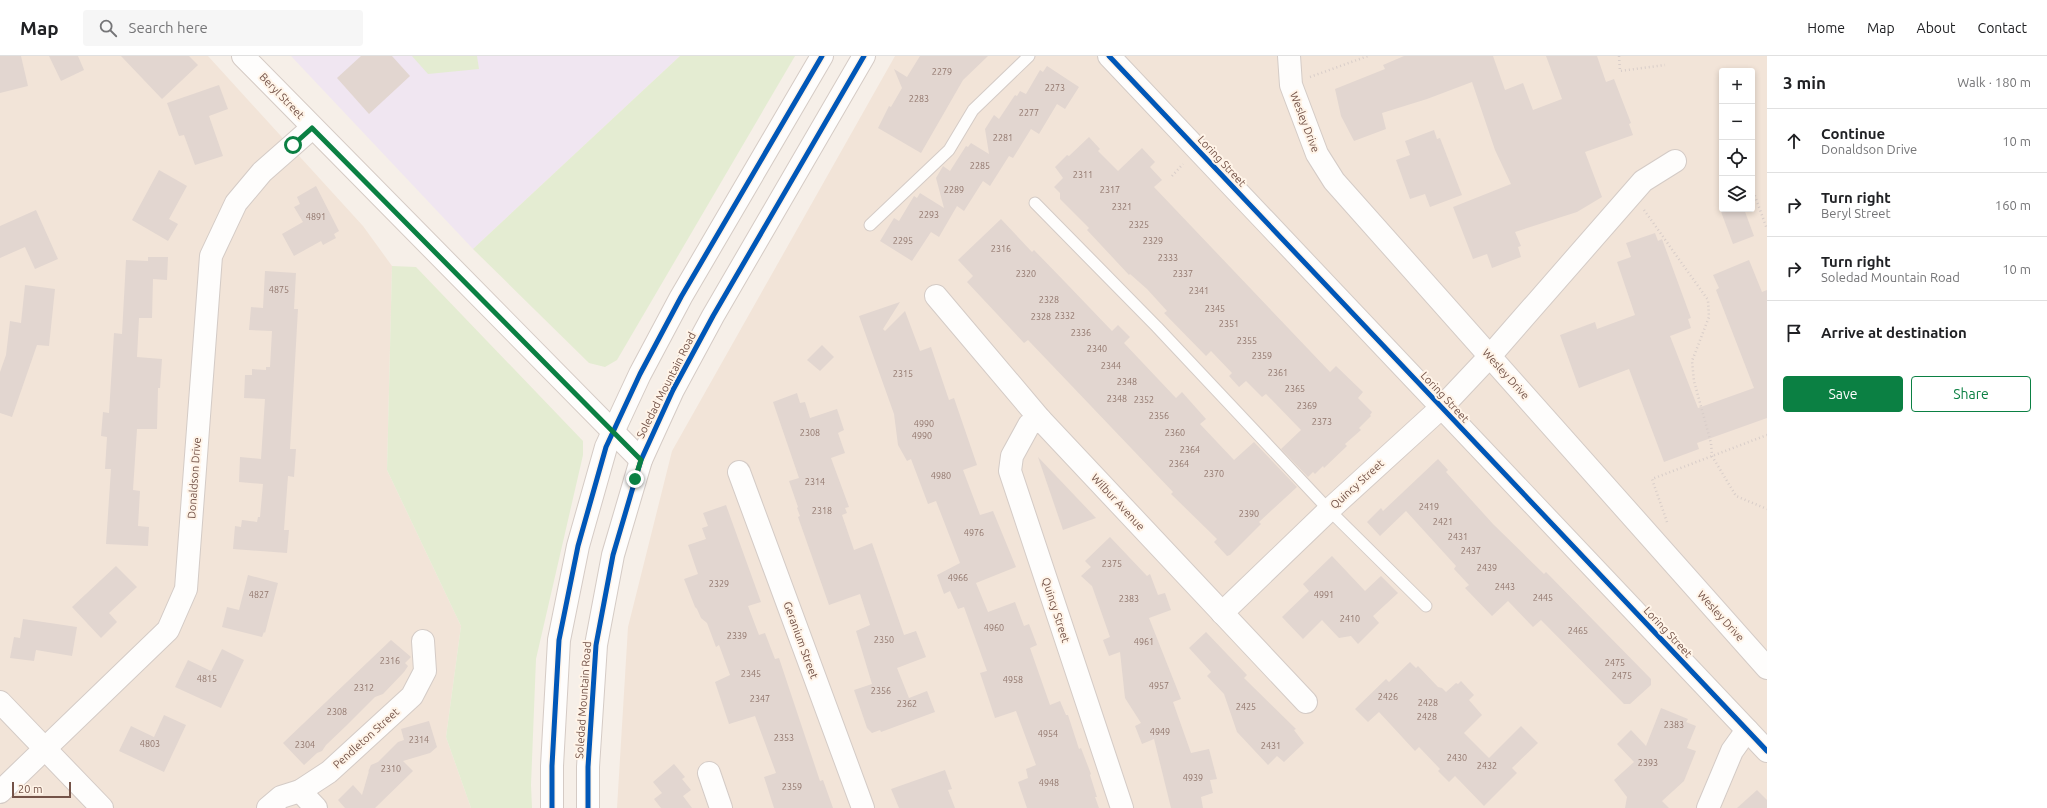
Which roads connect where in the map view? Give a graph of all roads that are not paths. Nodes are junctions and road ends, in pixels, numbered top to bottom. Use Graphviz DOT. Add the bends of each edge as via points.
graph roads {
  1 [pos="243,56"];
  2 [pos="822,56"];
  3 [pos="864,56"];
  4 [pos="1029,56"];
  5 [pos="1109,56"];
  6 [pos="1288,56"];
  7 [pos="312,128"];
  8 [pos="1676,161"];
  9 [pos="1035,203"];
  10 [pos="870,225"];
  11 [pos="936,296"];
  12 [pos="1490,356"];
  13 [pos="1442,407"];
  14 [pos="1040,419"];
  15 [pos="613,432"];
  16 [pos="641,460"];
  17 [pos="739,472"];
  18 [pos="1329,510"];
  19 [pos="1426,606"];
  20 [pos="1222,613"];
  21 [pos="423,641"];
  22 [pos="1767,668"];
  23 [pos="0,702"];
  24 [pos="1306,702"];
  25 [pos="1747,730"];
  26 [pos="45,749"];
  27 [pos="1767,751"];
  28 [pos="709,773"];
  29 [pos="300,791"];
  30 [pos="0,792"];
  31 [pos="102,808"];
  32 [pos="268,808"];
  33 [pos="316,808"];
  34 [pos="552,808"];
  35 [pos="588,808"];
  36 [pos="721,808"];
  37 [pos="863,808"];
  38 [pos="1122,808"];
  39 [pos="1708,808"];
  1 -- 7 [label="street, Beryl Street"];
  2 -- 15 [label="street" via="682,297 640,374"];
  3 -- 16 [label="street, Soledad Mountain Road" via="713,316 673,390"];
  4 -- 10 [label="lane" via="973,110 949,150"];
  5 -- 13 [label="street, Loring Street"];
  6 -- 12 [label="street, Wesley Drive" via="1291,85 1317,154 1334,181"];
  7 -- 15 [label="street, Beryl Street"];
  7 -- 26 [label="street, Donaldson Drive" via="262,172 236,203 211,256 186,589 168,630"];
  8 -- 12 [label="street, Quincy Street" via="1643,181"];
  9 -- 18 [label="lane" via="1157,327"];
  11 -- 14 [label="street, Wilbur Avenue"];
  12 -- 13 [label="street, Quincy Street"];
  12 -- 22 [label="street, Wesley Drive"];
  13 -- 18 [label="street, Quincy Street"];
  13 -- 25 [label="street, Loring Street"];
  14 -- 20 [label="street, Wilbur Avenue"];
  14 -- 38 [label="street, Quincy Street" via="1029,425 1012,456 1010,471"];
  15 -- 16 [label="street, Beryl Street"];
  15 -- 34 [label="street" via="606,447 578,546 559,640"];
  16 -- 35 [label="street, Soledad Mountain Road" via="613,555 596,645 588,767"];
  17 -- 37 [label="street, Geranium Street"];
  18 -- 19 [label="lane"];
  18 -- 20 [label="street, Quincy Street"];
  20 -- 24 [label="street, Wilbur Avenue"];
  21 -- 29 [label="street, Pendleton Street" via="425,671 412,696 329,772"];
  23 -- 26 [label="street"];
  25 -- 27 [label="street, Loring Street"];
  25 -- 39 [label="street" via="1732,751"];
  26 -- 30 [label="street, Donaldson Drive"];
  26 -- 31 [label="street"];
  28 -- 36 [label="street"];
  29 -- 32 [label="street, Pendleton Street" via="281,797"];
  29 -- 33 [label="street"];
}
